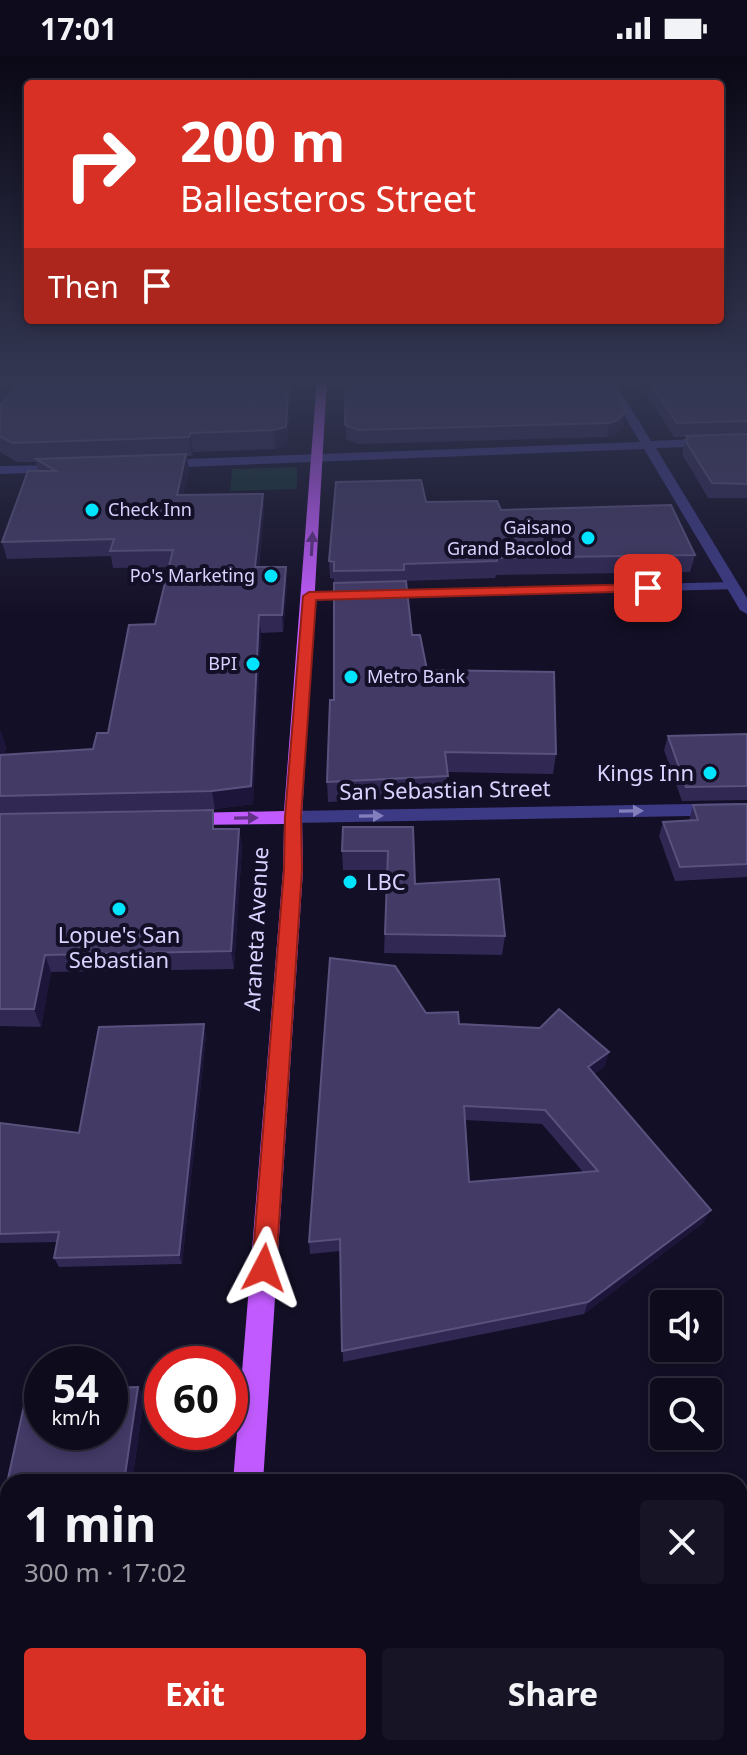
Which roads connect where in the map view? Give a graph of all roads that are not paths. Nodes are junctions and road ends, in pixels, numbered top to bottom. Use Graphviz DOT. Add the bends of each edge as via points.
graph roads {
  1 [pos="335,458"];
  2 [pos="653,458"];
  3 [pos="318,459"];
  4 [pos="141,465"];
  5 [pos="78,467"];
  6 [pos="0,470"];
  7 [pos="732,586"];
  8 [pos="309,596"];
  9 [pos="747,610"];
  10 [pos="747,809"];
  11 [pos="293,817"];
  12 [pos="170,820"];
  13 [pos="249,1474"];
  1 -- 3 [label="street"];
  2 -- 7 [label="street"];
  3 -- 4 [label="street"];
  8 -- 3 [label="main road, Araneta Avenue, one-way"];
  5 -- 6 [label="street"];
  7 -- 8 [label="street"];
  7 -- 9 [label="street"];
  8 -- 11 [label="main road, Araneta Avenue"];
  11 -- 10 [label="street, San Sebastian Street, one-way"];
  12 -- 11 [label="main road, San Sebastian Street, one-way"];
  11 -- 13 [label="main road, Araneta Avenue"];
}
